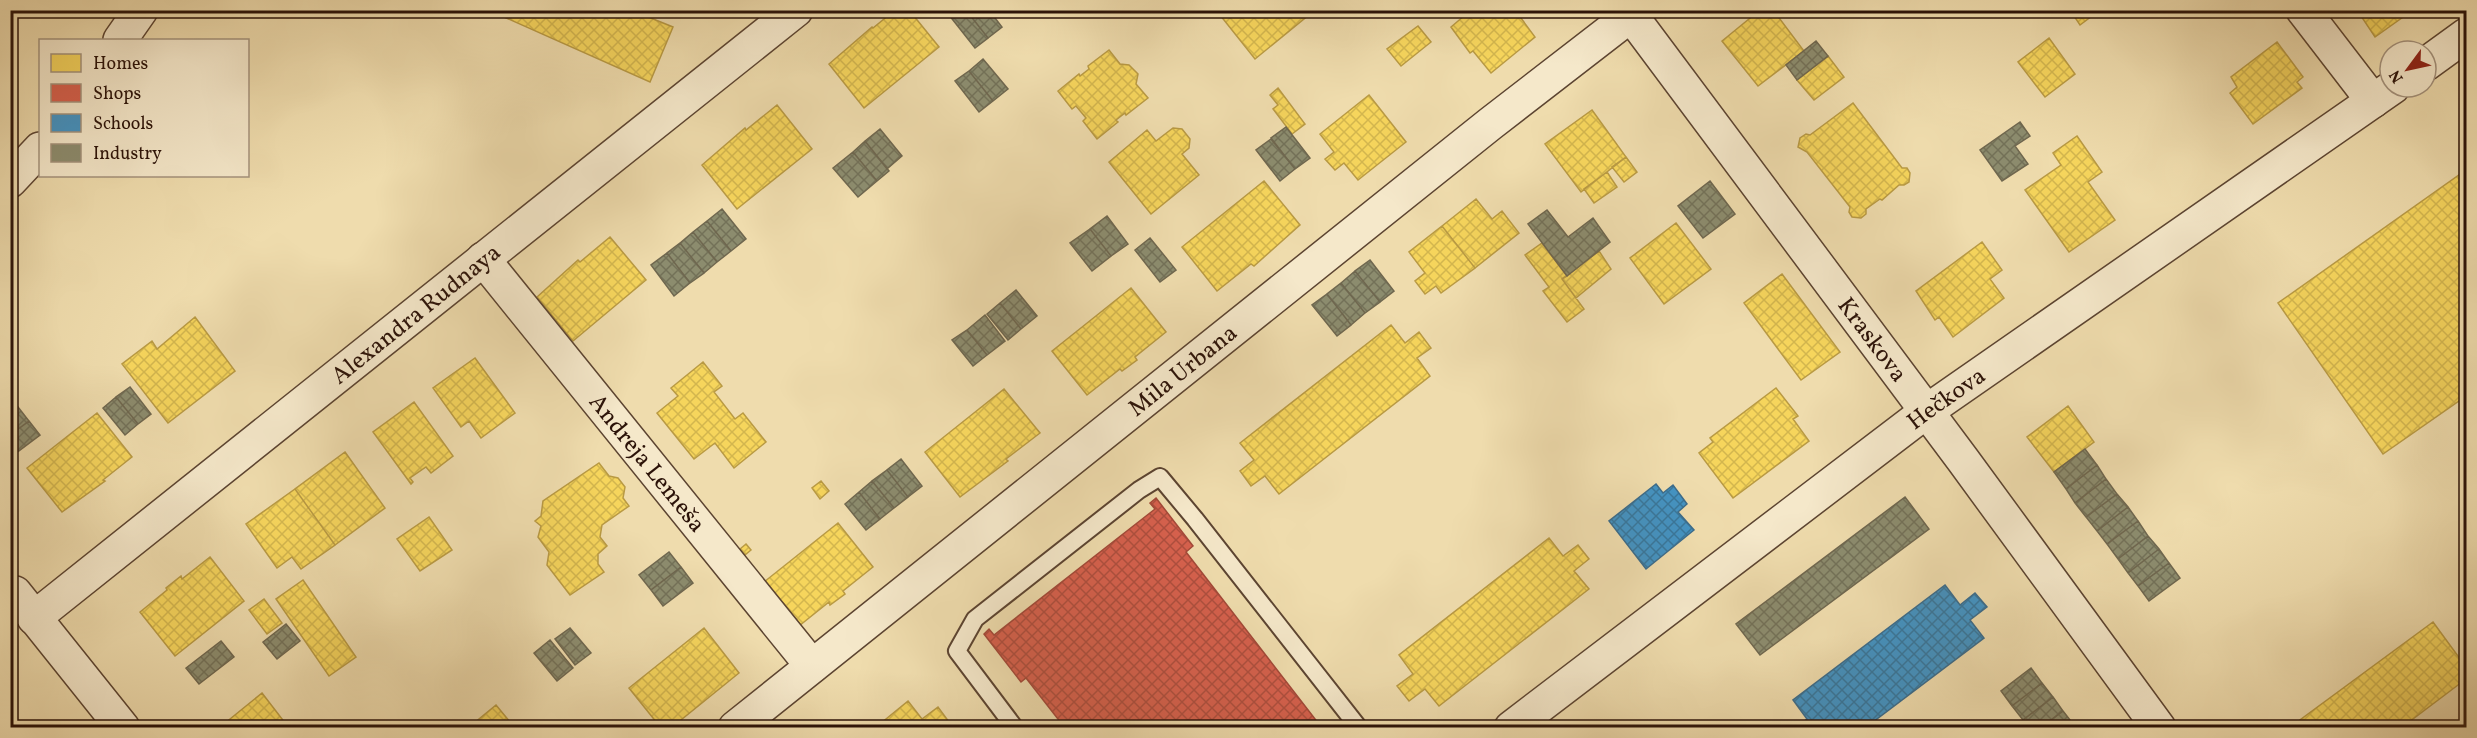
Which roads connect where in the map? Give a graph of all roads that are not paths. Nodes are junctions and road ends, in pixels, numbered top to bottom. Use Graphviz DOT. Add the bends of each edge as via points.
graph roads {
  1 [pos="141,10"];
  2 [pos="796,10"];
  3 [pos="2303,10"];
  4 [pos="1629,13"];
  5 [pos="2466,35"];
  6 [pos="121,39"];
  7 [pos="2438,55"];
  8 [pos="2378,89"];
  9 [pos="2378,97"];
  10 [pos="39,150"];
  11 [pos="10,181"];
  12 [pos="483,259"];
  13 [pos="1927,411"];
  14 [pos="812,666"];
  15 [pos="123,728"];
  16 [pos="735,728"];
  17 [pos="1015,728"];
  18 [pos="1359,728"];
  19 [pos="1511,728"];
  20 [pos="2159,728"];
  1 -- 6 [label="street"];
  2 -- 12 [label="street, Alexandra Rudnaya"];
  3 -- 8 [label="street"];
  4 -- 13 [label="street, Kraskova"];
  4 -- 14 [label="street, Mila Urbana"];
  5 -- 7 [label="street"];
  9 -- 13 [label="street, Hečkova"];
  10 -- 11 [label="street"];
  12 -- 14 [label="street, Andreja Lemeša"];
  12 -- 15 [label="street, Alexandra Rudnaya" via="24,605"];
  13 -- 19 [label="street, Hečkova"];
  13 -- 20 [label="street, Kraskova"];
  14 -- 16 [label="street, Mila Urbana"];
  17 -- 18 [label="lane" via="957,651 975,619 1160,477"];
}
